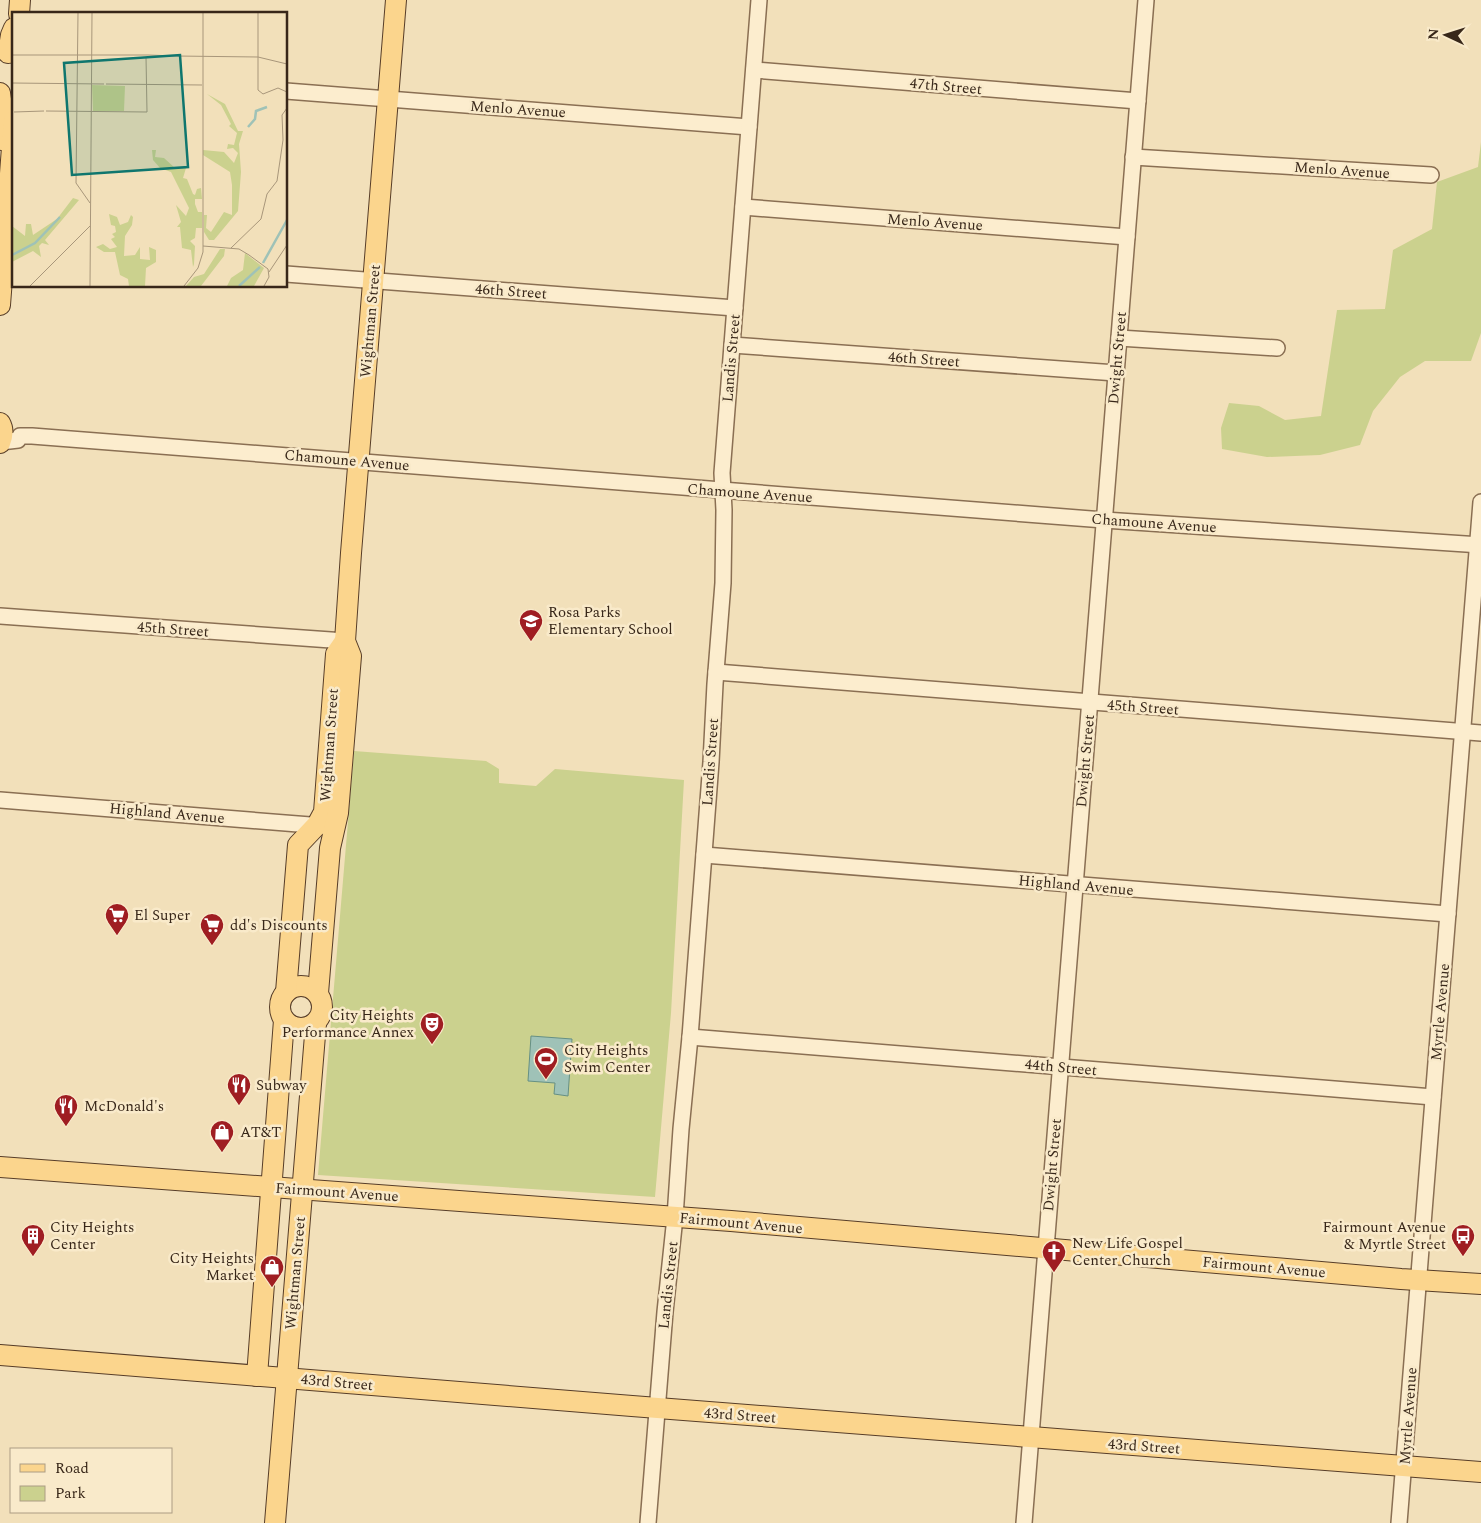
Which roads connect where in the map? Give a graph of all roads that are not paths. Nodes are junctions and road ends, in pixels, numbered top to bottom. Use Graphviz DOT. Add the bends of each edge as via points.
graph roads {
  1 [pos="396,0"];
  2 [pos="759,0"];
  3 [pos="1146,0"];
  4 [pos="12,33"];
  5 [pos="7,55"];
  6 [pos="754,70"];
  7 [pos="0,84"];
  8 [pos="12,90"];
  9 [pos="288,91"];
  10 [pos="0,92"];
  11 [pos="388,99"];
  12 [pos="1138,101"];
  13 [pos="749,127"];
  14 [pos="1134,157"];
  15 [pos="0,162"];
  16 [pos="12,173"];
  17 [pos="1431,175"];
  18 [pos="743,207"];
  19 [pos="1127,237"];
  20 [pos="9,251"];
  21 [pos="288,274"];
  22 [pos="374,281"];
  23 [pos="0,305"];
  24 [pos="735,308"];
  25 [pos="1119,338"];
  26 [pos="732,345"];
  27 [pos="1277,348"];
  28 [pos="1116,373"];
  29 [pos="0,433"];
  30 [pos="359,461"];
  31 [pos="722,490"];
  32 [pos="1481,502"];
  33 [pos="1104,520"];
  34 [pos="1479,545"];
  35 [pos="0,616"];
  36 [pos="345,641"];
  37 [pos="716,672"];
  38 [pos="1090,702"];
  39 [pos="1462,731"];
  40 [pos="1481,733"];
  41 [pos="0,800"];
  42 [pos="326,826"];
  43 [pos="704,855"];
  44 [pos="1075,885"];
  45 [pos="1448,914"];
  46 [pos="286,992"];
  47 [pos="318,993"];
  48 [pos="284,1020"];
  49 [pos="316,1023"];
  50 [pos="690,1037"];
  51 [pos="1060,1067"];
  52 [pos="1433,1097"];
  53 [pos="0,1166"];
  54 [pos="271,1187"];
  55 [pos="302,1189"];
  56 [pos="675,1217"];
  57 [pos="1046,1249"];
  58 [pos="1418,1280"];
  59 [pos="1481,1284"];
  60 [pos="0,1355"];
  61 [pos="257,1376"];
  62 [pos="286,1378"];
  63 [pos="658,1408"];
  64 [pos="1031,1437"];
  65 [pos="1404,1466"];
  66 [pos="1481,1472"];
  67 [pos="275,1523"];
  68 [pos="648,1523"];
  69 [pos="1024,1523"];
  70 [pos="1399,1523"];
  1 -- 11 [label="main road, Wightman Street"];
  2 -- 6 [label="street, Landis Street"];
  3 -- 12 [label="street, Dwight Street"];
  4 -- 5 [label="main road"];
  6 -- 12 [label="street, 47th Street"];
  6 -- 13 [label="street, Landis Street"];
  7 -- 8 [label="main road"];
  9 -- 11 [label="street, Menlo Avenue"];
  10 -- 15 [label="main road"];
  11 -- 13 [label="street, Menlo Avenue"];
  11 -- 22 [label="main road, Wightman Street"];
  12 -- 14 [label="street, Dwight Street"];
  13 -- 18 [label="street, Landis Street"];
  14 -- 17 [label="street, Menlo Avenue"];
  14 -- 19 [label="street, Dwight Street"];
  16 -- 20 [label="main road"];
  18 -- 19 [label="street, Menlo Avenue"];
  18 -- 24 [label="street, Landis Street"];
  19 -- 25 [label="street, Dwight Street"];
  20 -- 23 [label="main road"];
  21 -- 22 [label="street, 46th Street"];
  22 -- 24 [label="street, 46th Street"];
  22 -- 30 [label="main road, Wightman Street"];
  24 -- 26 [label="street, Landis Street"];
  25 -- 27 [label="street"];
  25 -- 28 [label="street, Dwight Street"];
  26 -- 28 [label="street, 46th Street"];
  26 -- 31 [label="street, Landis Street"];
  28 -- 33 [label="street, Dwight Street"];
  29 -- 30 [label="street, Chamoune Avenue"];
  30 -- 31 [label="street, Chamoune Avenue"];
  30 -- 36 [label="main road, Wightman Street"];
  31 -- 33 [label="street, Chamoune Avenue"];
  31 -- 37 [label="street, Landis Street" via="723,582"];
  32 -- 34 [label="street, Myrtle Avenue"];
  33 -- 34 [label="street, Chamoune Avenue"];
  33 -- 38 [label="street, Dwight Street"];
  34 -- 39 [label="street, Myrtle Avenue"];
  35 -- 36 [label="street, 45th Street"];
  36 -- 42 [label="main road, Wightman Street" via="351,656 338,813"];
  37 -- 38 [label="street, 45th Street"];
  37 -- 43 [label="street, Landis Street"];
  38 -- 39 [label="street, 45th Street"];
  38 -- 44 [label="street, Dwight Street"];
  39 -- 40 [label="street, 45th Street"];
  39 -- 45 [label="street, Myrtle Avenue"];
  41 -- 42 [label="street, Highland Avenue"];
  42 -- 46 [label="main road, Wightman Street" via="298,845"];
  42 -- 47 [label="main road, Wightman Street" via="330,848"];
  43 -- 44 [label="street, Highland Avenue"];
  43 -- 50 [label="street, Landis Street"];
  44 -- 45 [label="street, Highland Avenue"];
  44 -- 51 [label="street, Dwight Street"];
  45 -- 52 [label="street, Myrtle Avenue"];
  46 -- 47 [label="main road" via="306,986"];
  46 -- 48 [label="main road, Wightman Street" via="280,1004"];
  47 -- 49 [label="main road, Wightman Street" via="322,1012"];
  48 -- 49 [label="main road" via="296,1028"];
  48 -- 54 [label="main road, Wightman Street"];
  49 -- 55 [label="main road, Wightman Street"];
  50 -- 51 [label="street, 44th Street"];
  50 -- 56 [label="street, Landis Street"];
  51 -- 52 [label="street, 44th Street"];
  51 -- 57 [label="street, Dwight Street"];
  52 -- 58 [label="street, Myrtle Avenue"];
  53 -- 54 [label="main road, Fairmount Avenue"];
  54 -- 55 [label="main road, Fairmount Avenue"];
  54 -- 61 [label="main road, Wightman Street"];
  55 -- 56 [label="main road, Fairmount Avenue"];
  55 -- 62 [label="main road, Wightman Street"];
  56 -- 57 [label="main road, Fairmount Avenue"];
  56 -- 63 [label="street, Landis Street"];
  57 -- 58 [label="main road, Fairmount Avenue"];
  57 -- 64 [label="street, Dwight Street"];
  58 -- 59 [label="main road, Fairmount Avenue"];
  58 -- 65 [label="street, Myrtle Avenue"];
  60 -- 61 [label="main road, 43rd Street"];
  61 -- 62 [label="main road, 43rd Street"];
  62 -- 63 [label="main road, 43rd Street"];
  62 -- 67 [label="main road, Wightman Street"];
  63 -- 64 [label="main road, 43rd Street"];
  63 -- 68 [label="street, Landis Street"];
  64 -- 65 [label="main road, 43rd Street"];
  64 -- 69 [label="street, Dwight Street"];
  65 -- 66 [label="main road, 43rd Street"];
  65 -- 70 [label="street, Myrtle Avenue"];
}
